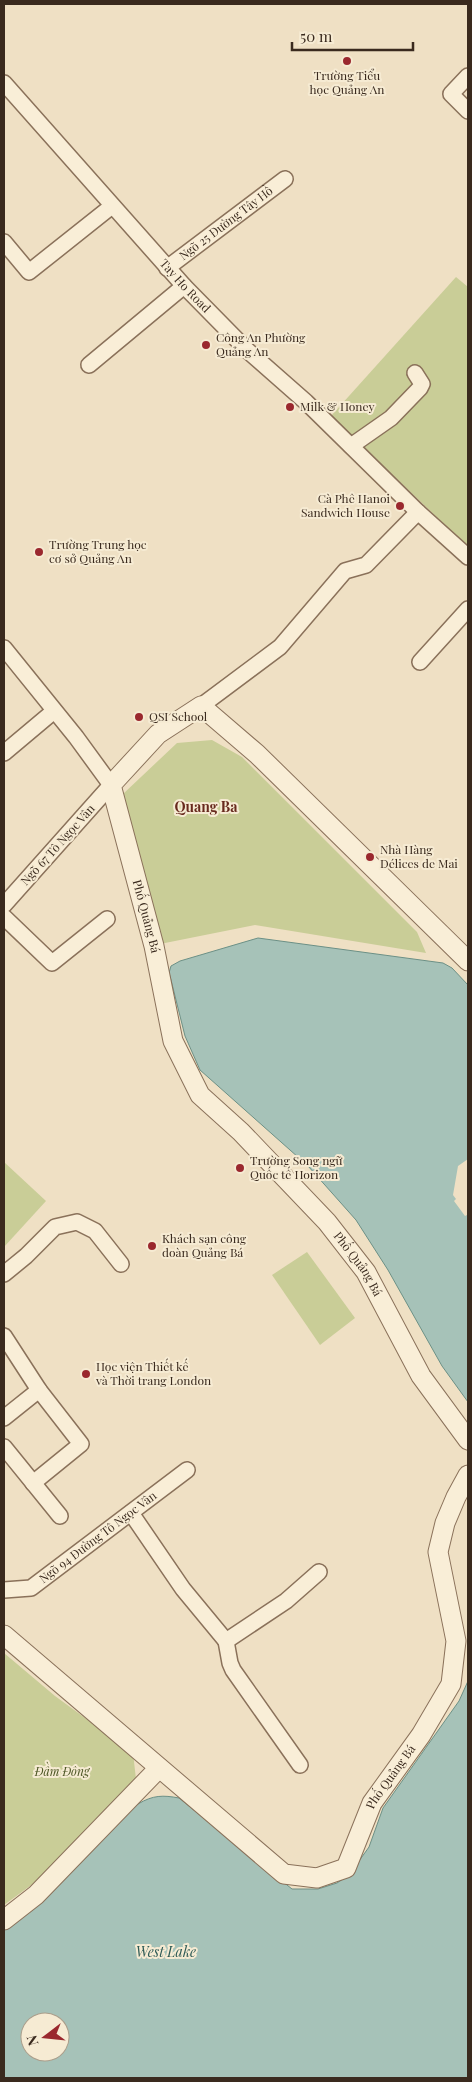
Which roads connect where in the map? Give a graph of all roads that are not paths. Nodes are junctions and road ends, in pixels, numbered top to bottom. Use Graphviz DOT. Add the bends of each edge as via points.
graph roads {
  1 [pos="468,76"];
  2 [pos="4,83"];
  3 [pos="468,111"];
  4 [pos="286,180"];
  5 [pos="112,206"];
  6 [pos="4,242"];
  7 [pos="167,268"];
  8 [pos="184,286"];
  9 [pos="89,365"];
  10 [pos="415,373"];
  11 [pos="351,446"];
  12 [pos="418,512"];
  13 [pos="468,557"];
  14 [pos="468,609"];
  15 [pos="4,648"];
  16 [pos="420,662"];
  17 [pos="201,706"];
  18 [pos="54,711"];
  19 [pos="4,753"];
  20 [pos="112,785"];
  21 [pos="4,905"];
  22 [pos="4,917"];
  23 [pos="107,919"];
  24 [pos="468,961"];
  25 [pos="121,1264"];
  26 [pos="4,1274"];
  27 [pos="4,1336"];
  28 [pos="39,1390"];
  29 [pos="4,1418"];
  30 [pos="468,1440"];
  31 [pos="4,1447"];
  32 [pos="187,1470"];
  33 [pos="468,1476"];
  34 [pos="33,1483"];
  35 [pos="131,1513"];
  36 [pos="60,1516"];
  37 [pos="319,1572"];
  38 [pos="4,1590"];
  39 [pos="4,1634"];
  40 [pos="226,1641"];
  41 [pos="300,1765"];
  42 [pos="159,1768"];
  43 [pos="4,1920"];
  1 -- 3 [label="street" via="451,94"];
  2 -- 5 [label="street, Tay Ho Road"];
  4 -- 7 [label="street, Ngõ 25 Đường Tây Hồ"];
  5 -- 6 [label="street" via="29,272"];
  5 -- 7 [label="street, Tay Ho Road"];
  7 -- 8 [label="street, Tay Ho Road"];
  8 -- 9 [label="street"];
  8 -- 11 [label="street, Tay Ho Road" via="248,351"];
  10 -- 11 [label="street" via="422,384 420,388 391,418"];
  11 -- 12 [label="street, Tay Ho Road"];
  12 -- 13 [label="street, Tay Ho Road"];
  12 -- 17 [label="street" via="366,565 345,571 280,648"];
  14 -- 16 [label="street"];
  15 -- 18 [label="street"];
  17 -- 20 [label="street" via="158,734"];
  17 -- 24 [label="street" via="258,754"];
  18 -- 19 [label="street"];
  18 -- 20 [label="street"];
  20 -- 21 [label="street, Ngõ 67 Tô Ngọc Vân"];
  20 -- 30 [label="street, Phố Quảng Bá" via="154,946 174,1041 200,1095 241,1132 327,1222 366,1272 421,1376"];
  22 -- 23 [label="street" via="52,963"];
  25 -- 26 [label="street" via="94,1231 77,1222 55,1227"];
  27 -- 28 [label="street"];
  28 -- 29 [label="street"];
  28 -- 34 [label="street" via="82,1444"];
  31 -- 34 [label="street"];
  32 -- 35 [label="street, Ngõ 94 Đường Tô Ngọc Vân"];
  33 -- 42 [label="street, Phố Quảng Bá" via="445,1523 438,1552 456,1641 451,1684 421,1735 372,1803 346,1868 317,1878 284,1874"];
  34 -- 36 [label="street"];
  35 -- 38 [label="street, Ngõ 94 Đường Tô Ngọc Vân" via="31,1588"];
  35 -- 40 [label="street" via="183,1589"];
  37 -- 40 [label="street" via="286,1600"];
  39 -- 42 [label="street, Phố Quảng Bá"];
  40 -- 41 [label="street" via="234,1670"];
  42 -- 43 [label="street" via="36,1895"];
}
